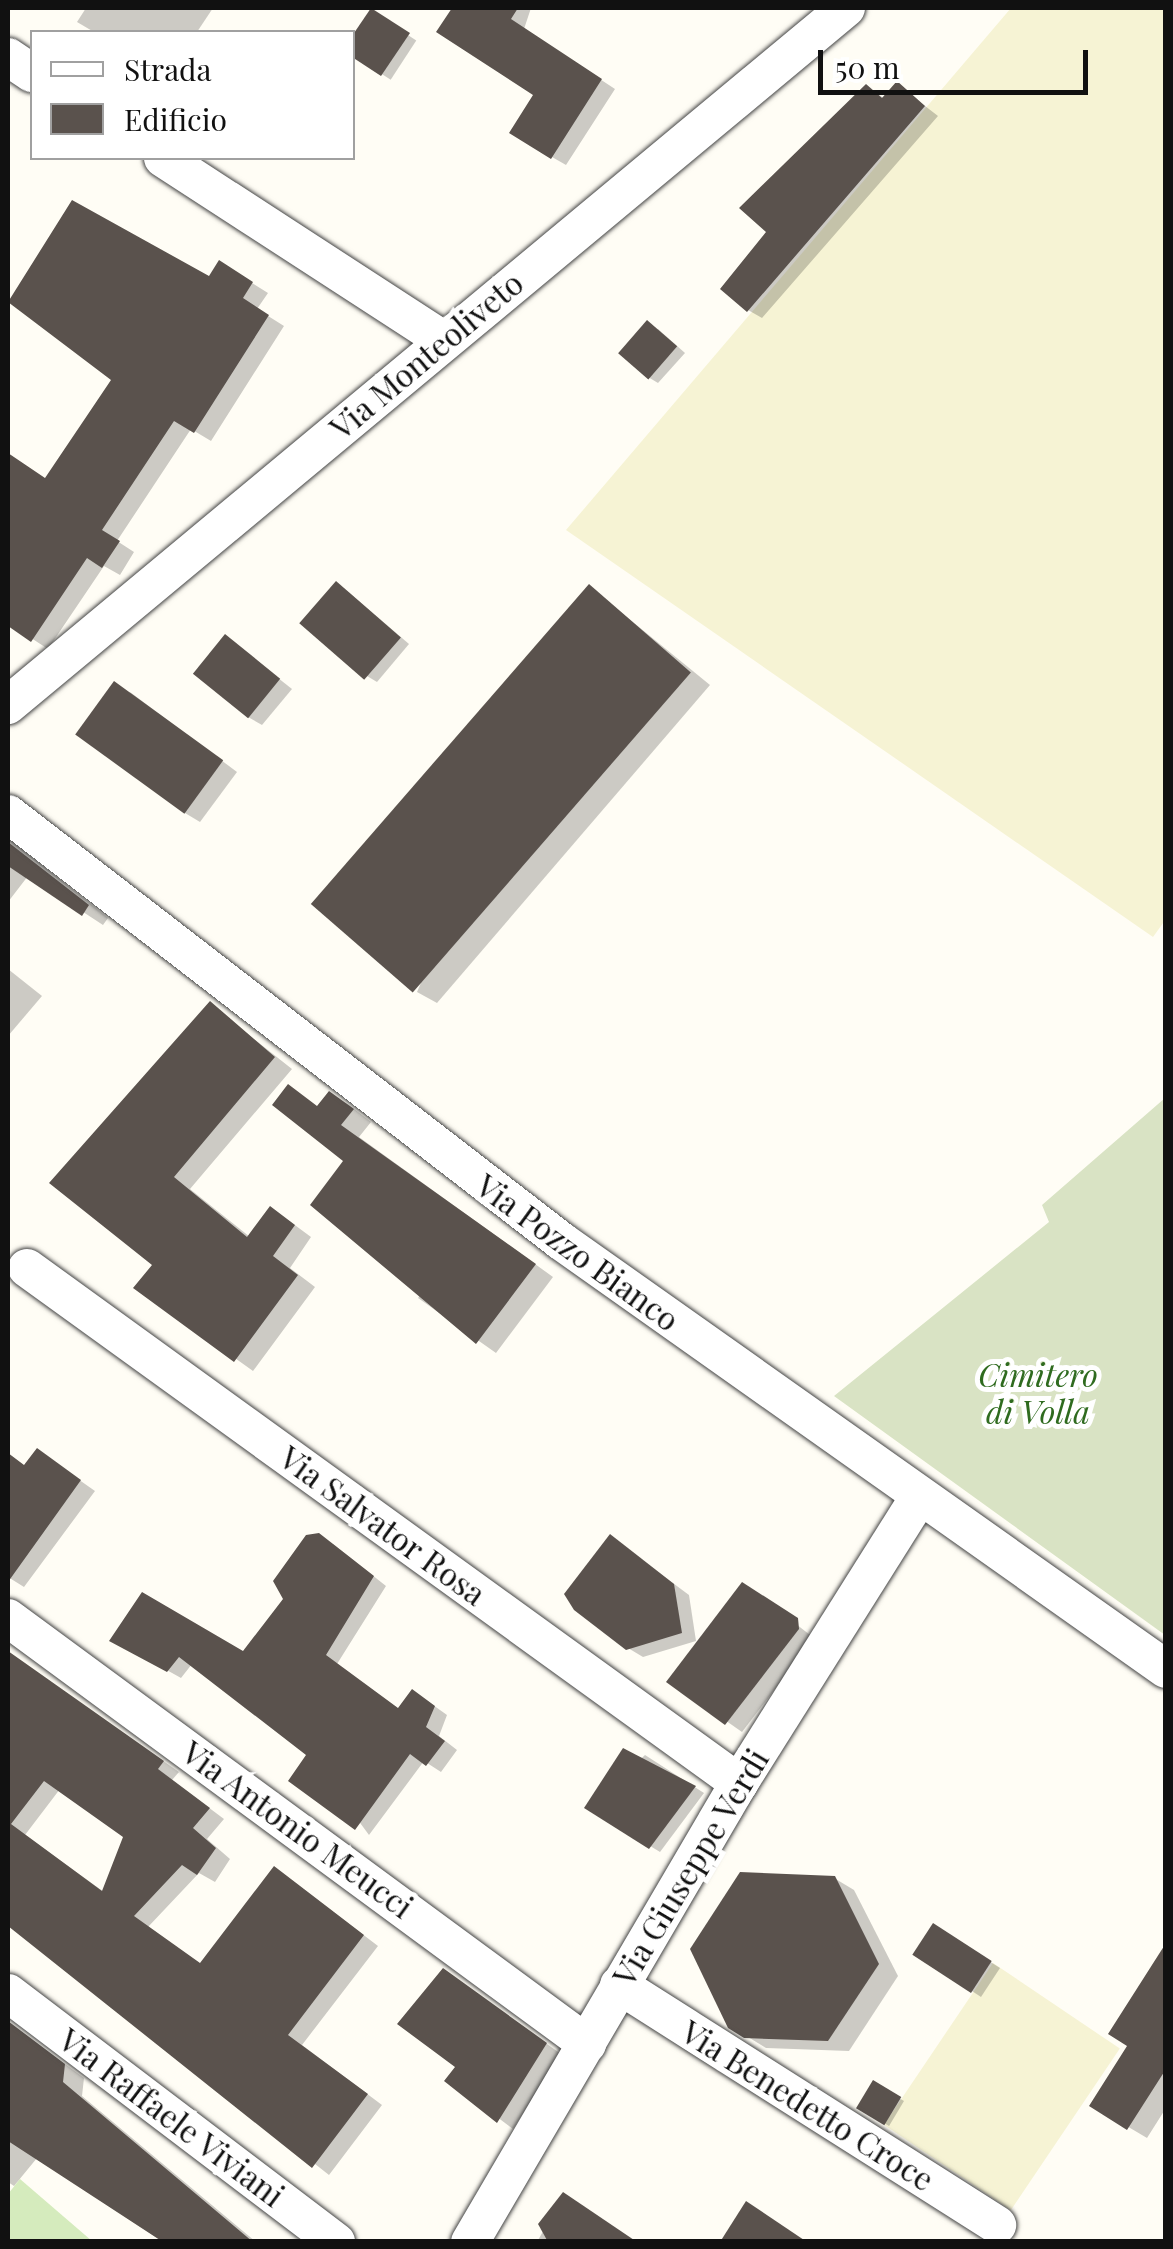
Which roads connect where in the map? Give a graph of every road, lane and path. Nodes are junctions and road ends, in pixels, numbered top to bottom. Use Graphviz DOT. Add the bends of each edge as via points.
graph roads {
  1 [pos="846,8"];
  2 [pos="8,56"];
  3 [pos="30,72"];
  4 [pos="166,160"];
  5 [pos="443,340"];
  6 [pos="8,705"];
  7 [pos="8,814"];
  8 [pos="26,1268"];
  9 [pos="919,1497"];
  10 [pos="8,1618"];
  11 [pos="1166,1669"];
  12 [pos="738,1782"];
  13 [pos="619,1985"];
  14 [pos="8,1993"];
  15 [pos="587,2044"];
  16 [pos="997,2225"];
  17 [pos="336,2242"];
  18 [pos="470,2242"];
  1 -- 5 [label="street, Via Monteoliveto"];
  2 -- 3 [label="street"];
  4 -- 5 [label="street"];
  5 -- 6 [label="street, Via Monteoliveto"];
  7 -- 9 [label="street, Via Pozzo Bianco" via="373,1102"];
  8 -- 12 [label="street, Via Salvator Rosa"];
  9 -- 11 [label="street, Via Pozzo Bianco"];
  9 -- 12 [label="street, Via Giuseppe Verdi"];
  10 -- 15 [label="street, Via Antonio Meucci"];
  12 -- 13 [label="street, Via Giuseppe Verdi"];
  13 -- 15 [label="street, Via Giuseppe Verdi"];
  13 -- 16 [label="street, Via Benedetto Croce"];
  14 -- 17 [label="street, Via Raffaele Viviani"];
  15 -- 18 [label="street, Via Giuseppe Verdi"];
}
